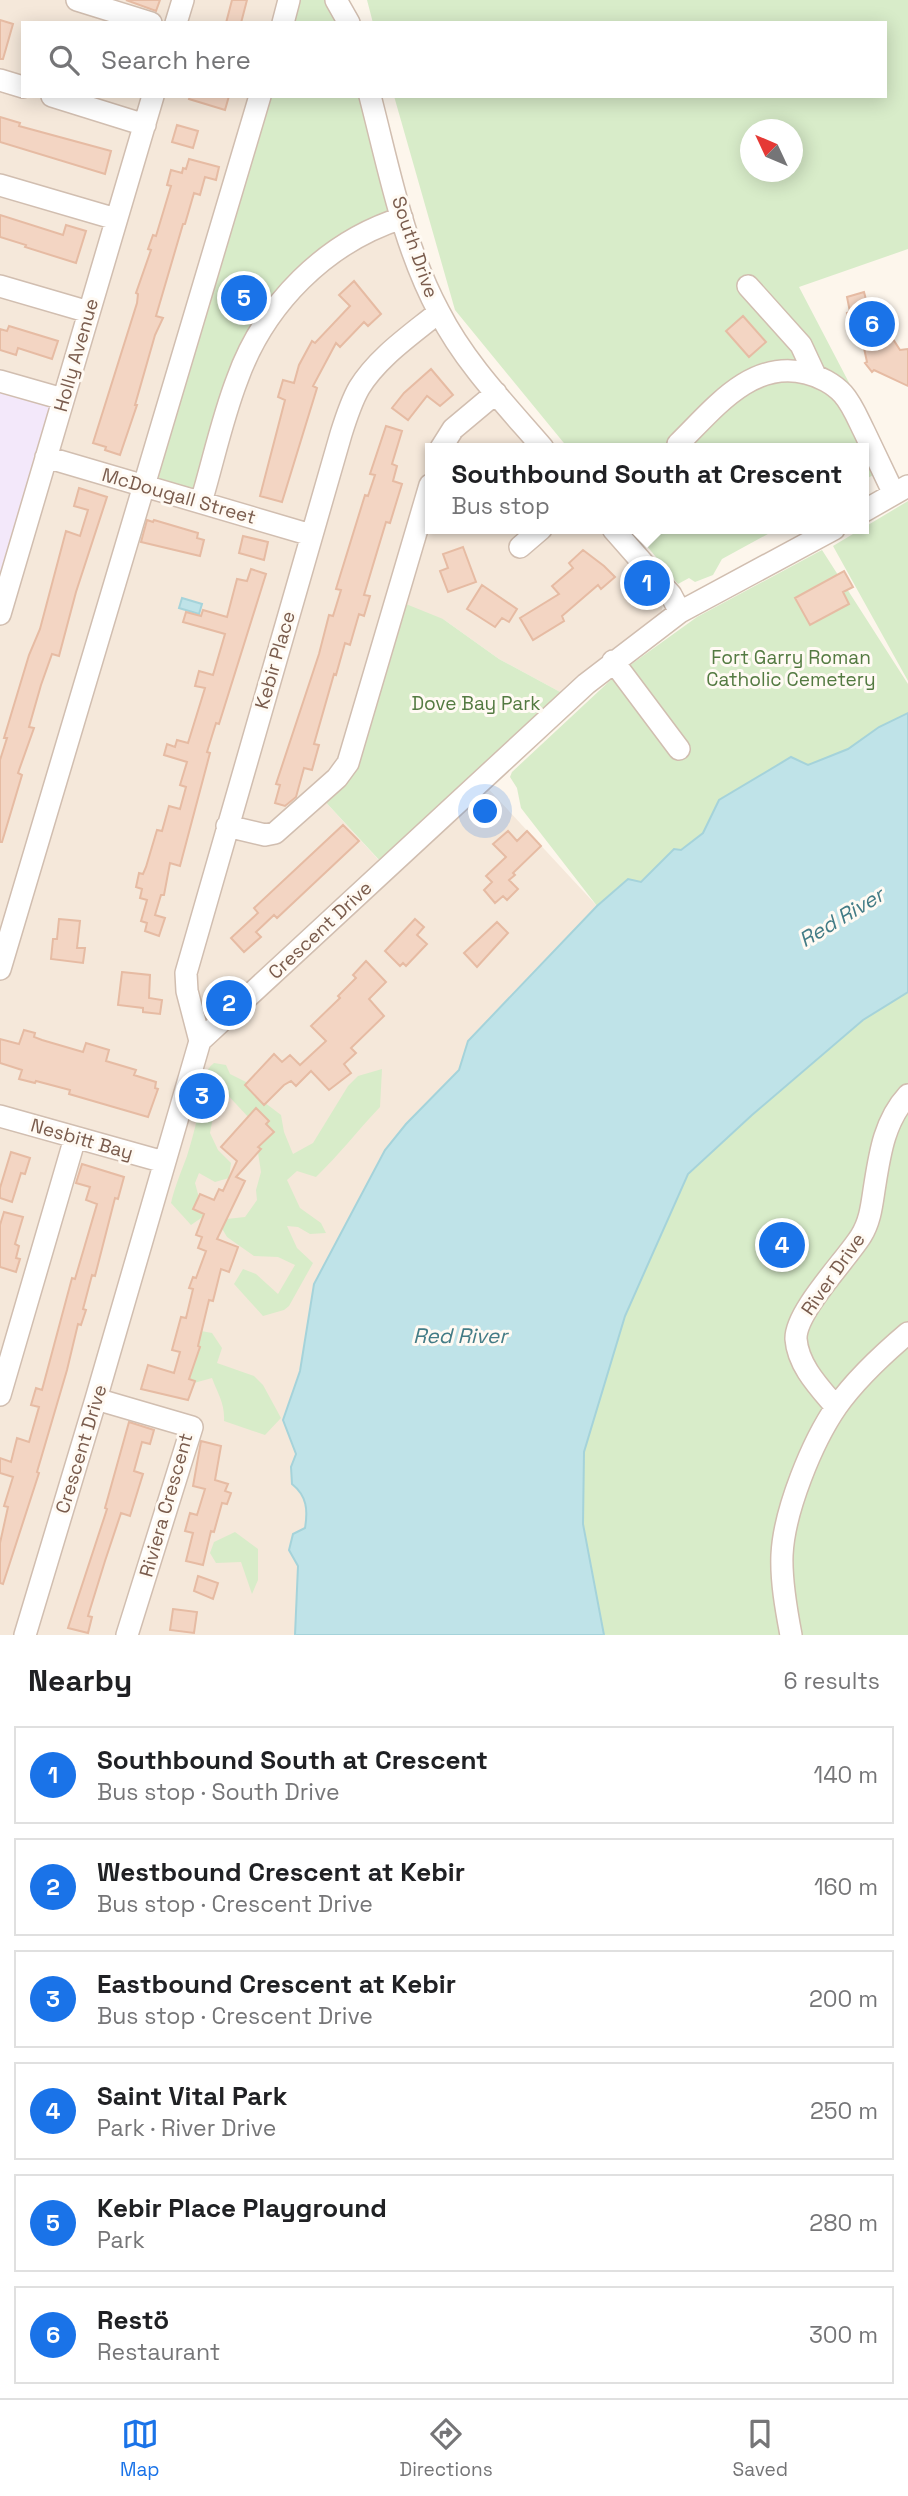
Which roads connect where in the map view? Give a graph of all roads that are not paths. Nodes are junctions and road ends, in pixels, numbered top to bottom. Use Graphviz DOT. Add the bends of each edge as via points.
graph roads {
  1 [pos="76,0"];
  2 [pos="183,0"];
  3 [pos="289,0"];
  4 [pos="336,0"];
  5 [pos="144,21"];
  6 [pos="177,21"];
  7 [pos="284,21"];
  8 [pos="348,21"];
  9 [pos="0,80"];
  10 [pos="21,86"];
  11 [pos="58,98"];
  12 [pos="152,98"];
  13 [pos="259,98"];
  14 [pos="371,98"];
  15 [pos="145,125"];
  16 [pos="0,185"];
  17 [pos="402,218"];
  18 [pos="116,219"];
  19 [pos="0,286"];
  20 [pos="748,286"];
  21 [pos="89,312"];
  22 [pos="439,313"];
  23 [pos="815,375"];
  24 [pos="0,381"];
  25 [pos="496,393"];
  26 [pos="63,399"];
  27 [pos="443,443"];
  28 [pos="539,443"];
  29 [pos="679,443"];
  30 [pos="46,457"];
  31 [pos="143,486"];
  32 [pos="901,490"];
  33 [pos="201,502"];
  34 [pos="425,502"];
  35 [pos="869,508"];
  36 [pos="535,534"];
  37 [pos="617,534"];
  38 [pos="825,534"];
  39 [pos="311,535"];
  40 [pos="520,547"];
  41 [pos="680,612"];
  42 [pos="0,614"];
  43 [pos="613,661"];
  44 [pos="679,748"];
  45 [pos="228,826"];
  46 [pos="0,969"];
  47 [pos="200,1041"];
  48 [pos="908,1096"];
  49 [pos="0,1116"];
  50 [pos="75,1139"];
  51 [pos="164,1162"];
  52 [pos="908,1333"];
  53 [pos="0,1395"];
  54 [pos="96,1399"];
  55 [pos="836,1407"];
  56 [pos="25,1635"];
  57 [pos="127,1635"];
  58 [pos="791,1635"];
  1 -- 5 [label="street"];
  2 -- 6 [label="street"];
  3 -- 7 [label="street"];
  4 -- 8 [label="street"];
  9 -- 10 [label="street"];
  11 -- 15 [label="street"];
  12 -- 15 [label="street, Holly Avenue"];
  13 -- 31 [label="street"];
  14 -- 17 [label="street, South Drive"];
  15 -- 18 [label="street, Holly Avenue"];
  16 -- 18 [label="street"];
  17 -- 22 [label="street, South Drive"];
  17 -- 33 [label="street" via="328,255 274,312 237,379"];
  18 -- 21 [label="street, Holly Avenue"];
  19 -- 21 [label="street"];
  20 -- 23 [label="street" via="801,345"];
  21 -- 26 [label="street, Holly Avenue"];
  22 -- 25 [label="street, South Drive"];
  22 -- 39 [label="street, Kebir Place" via="382,360 360,386"];
  23 -- 29 [label="street" via="777,370 752,379 733,390"];
  23 -- 32 [label="street" via="842,393 852,406"];
  24 -- 26 [label="street"];
  25 -- 27 [label="street" via="453,429"];
  25 -- 28 [label="street, South Drive"];
  26 -- 30 [label="street, Holly Avenue"];
  30 -- 31 [label="street, McDougall Street"];
  30 -- 42 [label="street, Holly Avenue"];
  31 -- 33 [label="street, McDougall Street"];
  31 -- 46 [label="street"];
  32 -- 35 [label="street"];
  33 -- 39 [label="street, McDougall Street"];
  34 -- 45 [label="street" via="348,763 275,832 265,835"];
  36 -- 40 [label="street"];
  37 -- 41 [label="street"];
  38 -- 41 [label="street, Crescent Drive"];
  39 -- 45 [label="street, Kebir Place"];
  41 -- 43 [label="street, Crescent Drive"];
  43 -- 44 [label="street"];
  43 -- 47 [label="street, Crescent Drive"];
  45 -- 47 [label="street, Kebir Place" via="186,973"];
  47 -- 51 [label="street, Crescent Drive"];
  48 -- 55 [label="street, River Drive" via="885,1133 862,1235 797,1327 800,1356"];
  49 -- 50 [label="street, Nesbitt Bay"];
  50 -- 51 [label="street, Nesbitt Bay"];
  50 -- 53 [label="street"];
  51 -- 54 [label="street, Crescent Drive"];
  52 -- 55 [label="street"];
  54 -- 56 [label="street, Crescent Drive"];
  54 -- 57 [label="street, Riviera Crescent" via="192,1427"];
  55 -- 58 [label="street" via="789,1508 782,1556"];
}
